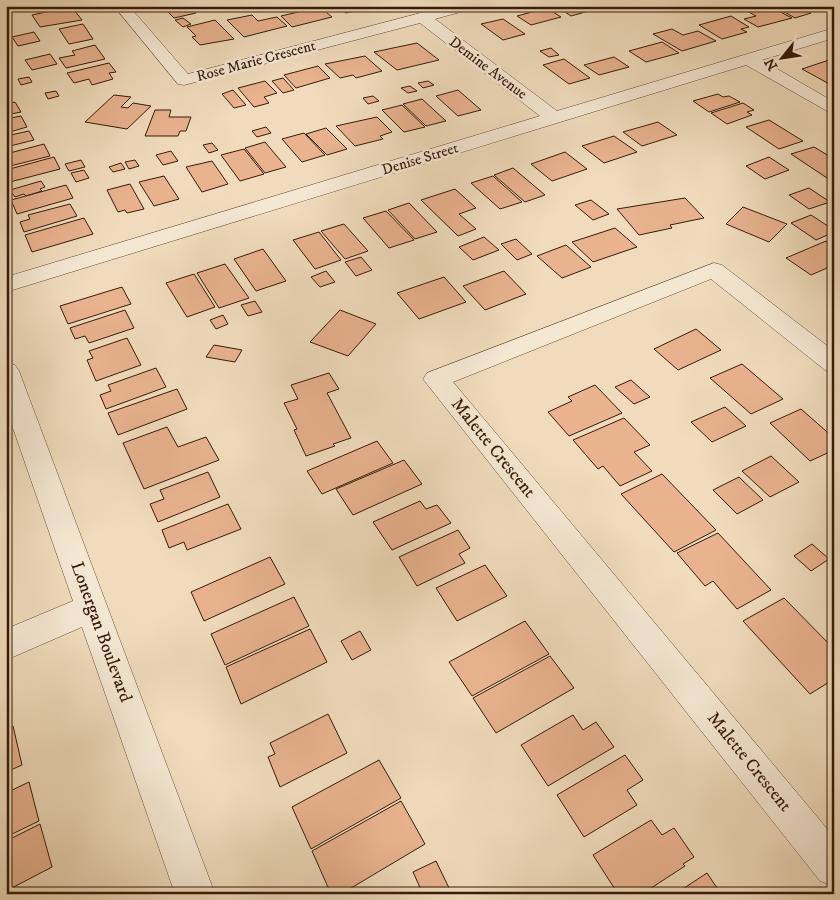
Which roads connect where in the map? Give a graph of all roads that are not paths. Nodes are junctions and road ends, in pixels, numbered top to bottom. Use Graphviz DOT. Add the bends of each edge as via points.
graph roads {
  1 [pos="121,6"];
  2 [pos="466,6"];
  3 [pos="422,17"];
  4 [pos="834,33"];
  5 [pos="747,59"];
  6 [pos="834,110"];
  7 [pos="554,118"];
  8 [pos="6,285"];
  9 [pos="834,364"];
  10 [pos="6,372"];
  11 [pos="93,607"];
  12 [pos="6,645"];
  13 [pos="834,867"];
  14 [pos="194,894"];
  1 -- 3 [label="street, Rose Marie Crescent" via="184,80"];
  2 -- 3 [label="street"];
  3 -- 7 [label="street, Demine Avenue"];
  4 -- 5 [label="street, Denise Street"];
  5 -- 6 [label="street"];
  5 -- 7 [label="street, Denise Street"];
  7 -- 8 [label="street, Denise Street"];
  9 -- 13 [label="street, Malette Crescent" via="714,270 436,379"];
  10 -- 11 [label="street, Lonergan Boulevard"];
  11 -- 12 [label="street"];
  11 -- 14 [label="street, Lonergan Boulevard"];
}
